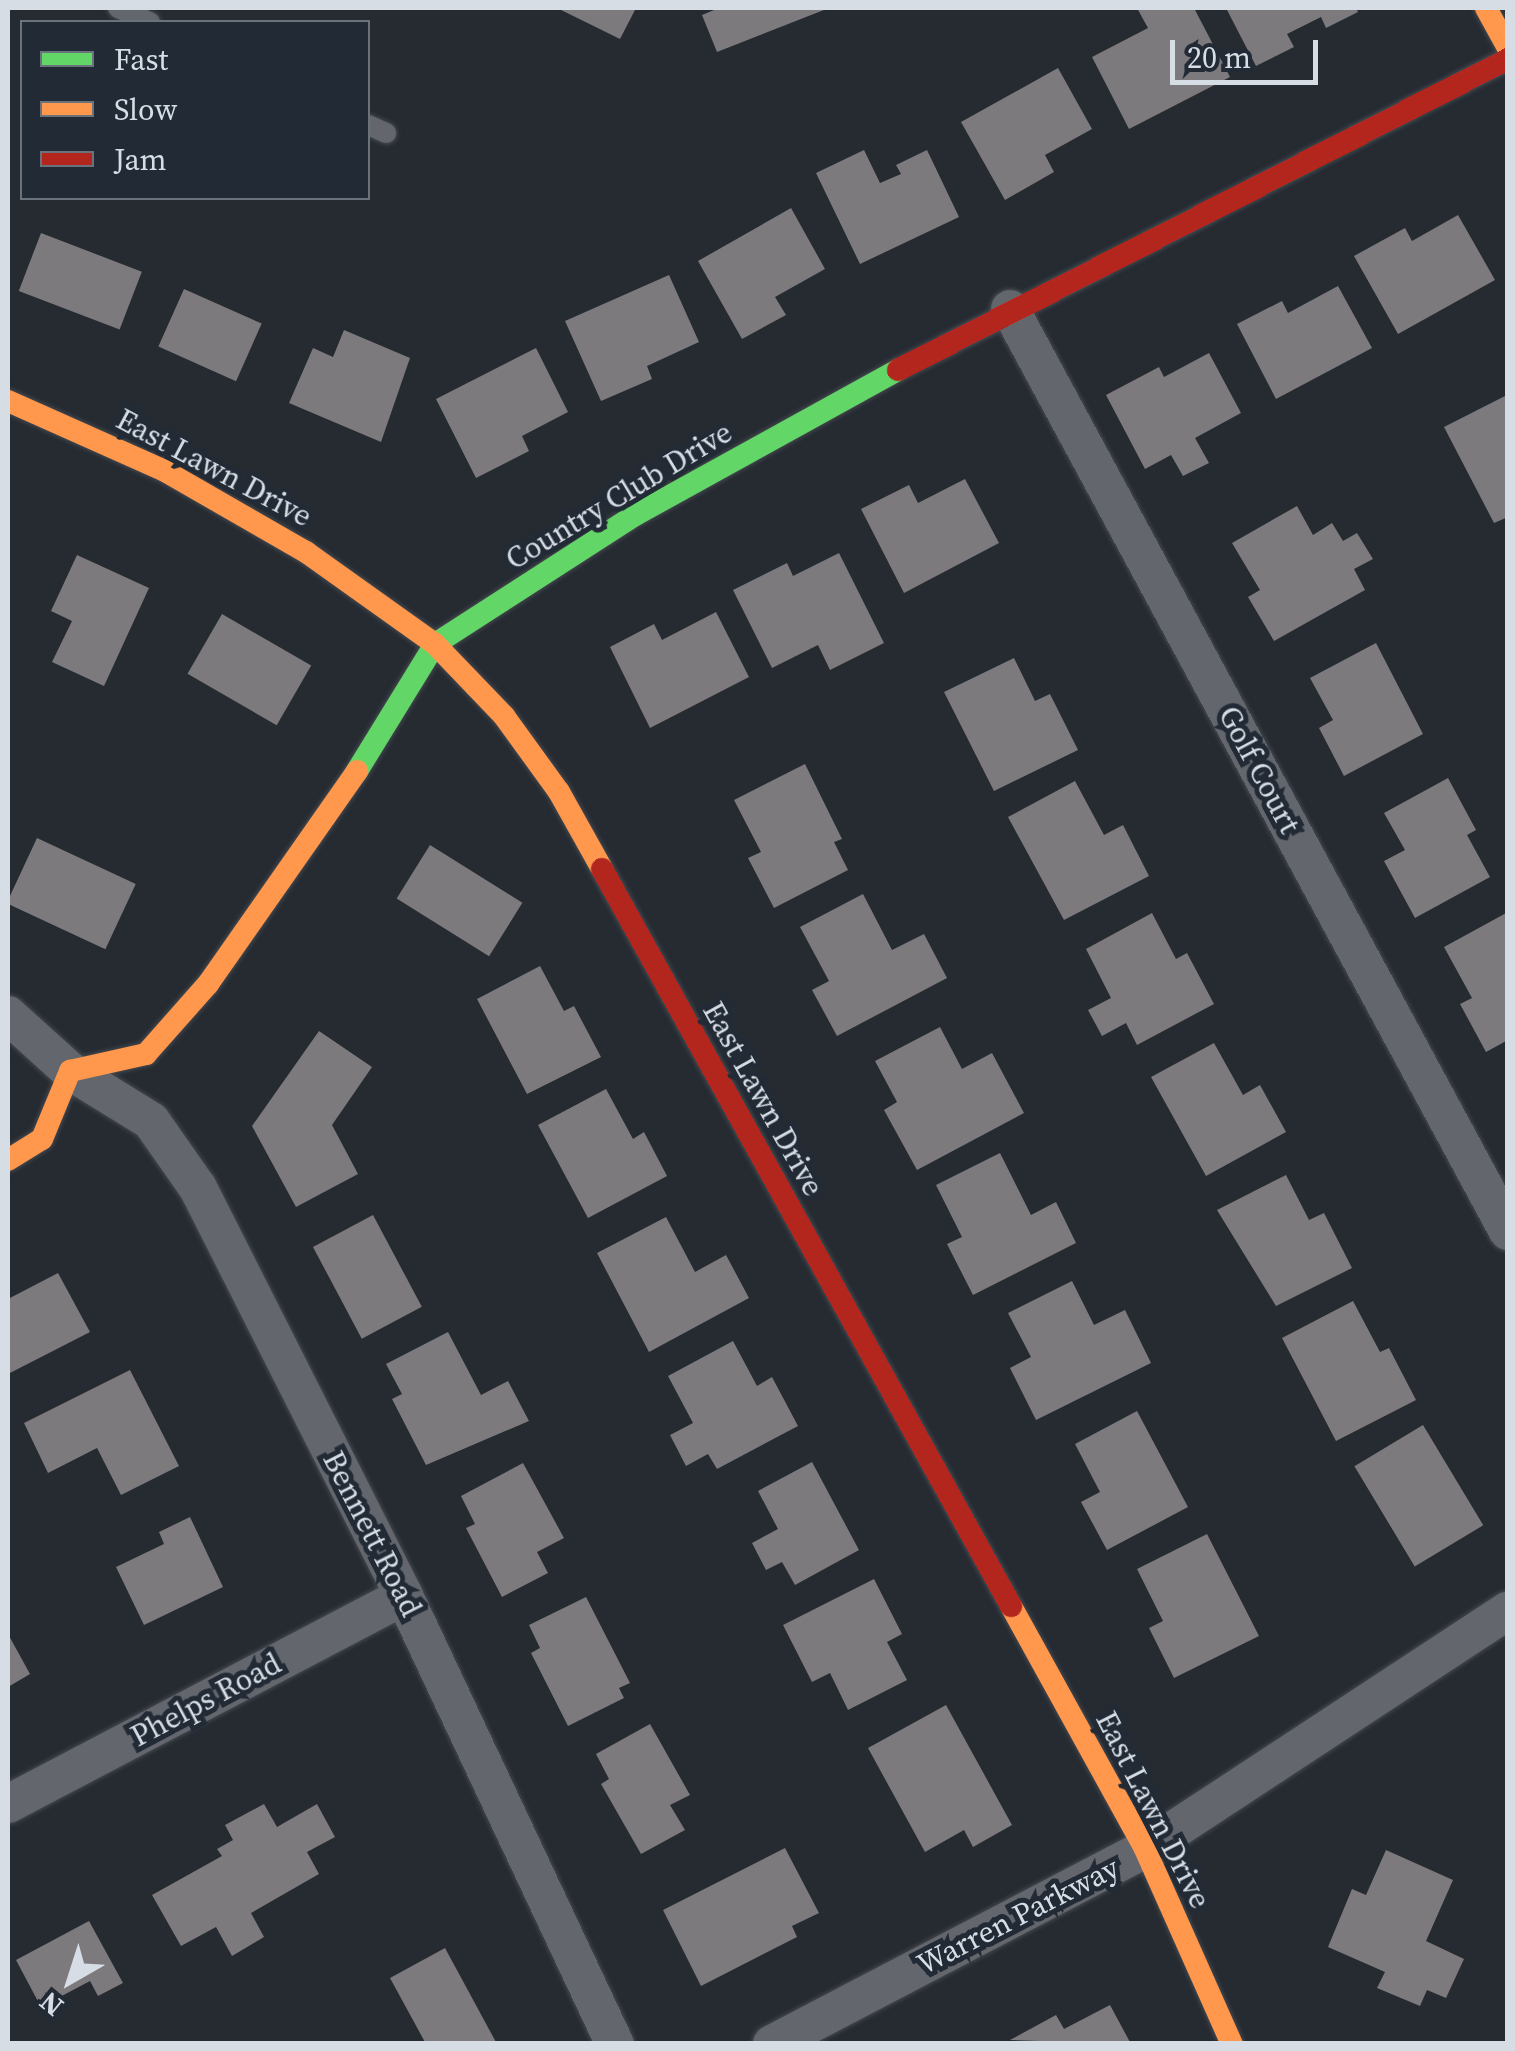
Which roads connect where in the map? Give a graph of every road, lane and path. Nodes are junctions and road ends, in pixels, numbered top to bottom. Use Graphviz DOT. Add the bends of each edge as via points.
graph roads {
  1 [pos="118,8"];
  2 [pos="1486,8"];
  3 [pos="145,20"];
  4 [pos="1508,48"];
  5 [pos="1508,59"];
  6 [pos="1010,308"];
  7 [pos="8,400"];
  8 [pos="435,644"];
  9 [pos="8,1015"];
  10 [pos="70,1072"];
  11 [pos="8,1160"];
  12 [pos="1508,1232"];
  13 [pos="404,1596"];
  14 [pos="1508,1611"];
  15 [pos="8,1804"];
  16 [pos="1145,1849"];
  17 [pos="615,2044"];
  18 [pos="772,2044"];
  19 [pos="1232,2044"];
  1 -- 3 [label="lane"];
  2 -- 4 [label="street"];
  5 -- 6 [label="street, Country Club Drive"];
  6 -- 8 [label="street, Country Club Drive" via="636,514"];
  6 -- 12 [label="street, Golf Court"];
  7 -- 8 [label="street, East Lawn Drive" via="181,480 306,552"];
  8 -- 10 [label="street, Country Club Drive" via="387,730 208,984 146,1054"];
  8 -- 16 [label="street, East Lawn Drive" via="504,716 559,792"];
  9 -- 10 [label="street, Bennett Road"];
  10 -- 11 [label="street" via="42,1139"];
  10 -- 13 [label="street, Bennett Road" via="151,1122 198,1188"];
  13 -- 15 [label="street, Phelps Road"];
  13 -- 17 [label="street, Bennett Road"];
  14 -- 16 [label="street, Warren Parkway"];
  16 -- 18 [label="street, Warren Parkway"];
  16 -- 19 [label="street, East Lawn Drive"];
}
